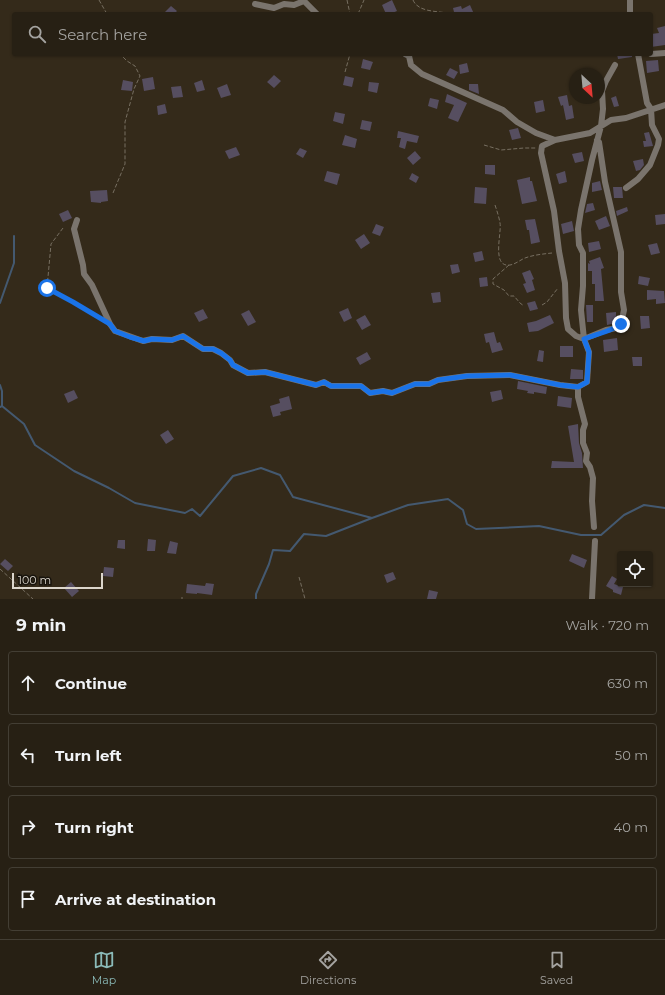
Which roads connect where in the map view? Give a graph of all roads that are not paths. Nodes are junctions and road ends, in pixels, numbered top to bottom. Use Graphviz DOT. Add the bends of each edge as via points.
graph roads {
  1 [pos="630,0"];
  2 [pos="255,4"];
  3 [pos="315,12"];
  4 [pos="630,12"];
  5 [pos="665,53"];
  6 [pos="653,54"];
  7 [pos="409,56"];
  8 [pos="638,56"];
  9 [pos="615,65"];
  10 [pos="665,105"];
  11 [pos="651,109"];
  12 [pos="601,126"];
  13 [pos="556,140"];
  14 [pos="596,140"];
  15 [pos="626,188"];
  16 [pos="77,220"];
  17 [pos="584,339"];
  18 [pos="578,387"];
  19 [pos="594,527"];
  20 [pos="595,541"];
  21 [pos="592,599"];
  1 -- 4 [label="street"];
  2 -- 3 [label="street" via="274,8 304,1"];
  5 -- 6 [label="street"];
  7 -- 13 [label="street" via="411,65 422,74 503,110 536,133"];
  8 -- 11 [label="street" via="647,103"];
  9 -- 12 [label="street" via="602,91"];
  10 -- 11 [label="street"];
  11 -- 12 [label="street" via="626,118 611,120"];
  11 -- 15 [label="street" via="658,145 650,165"];
  12 -- 13 [label="street" via="590,132"];
  12 -- 14 [label="street"];
  13 -- 17 [label="street" via="542,146 541,153 554,211 558,251 565,283 568,330"];
  14 -- 17 [label="street" via="578,229 579,245 583,253 581,310"];
  14 -- 17 [label="street" via="599,142 621,252 621,292 624,310 621,324 617,328"];
  16 -- 18 [label="street" via="74,229 84,274 92,285 110,324 115,331 144,341 172,340 183,336 203,349 213,349 221,353 233,365 248,373 265,372 316,385 324,382 331,386 361,386 370,393 392,393 415,384 429,384 438,380 467,376 510,375"];
  17 -- 18 [label="street" via="589,352 587,382"];
  18 -- 19 [label="street" via="585,424 583,443 587,453 586,461 593,478"];
  20 -- 21 [label="street"];
}
